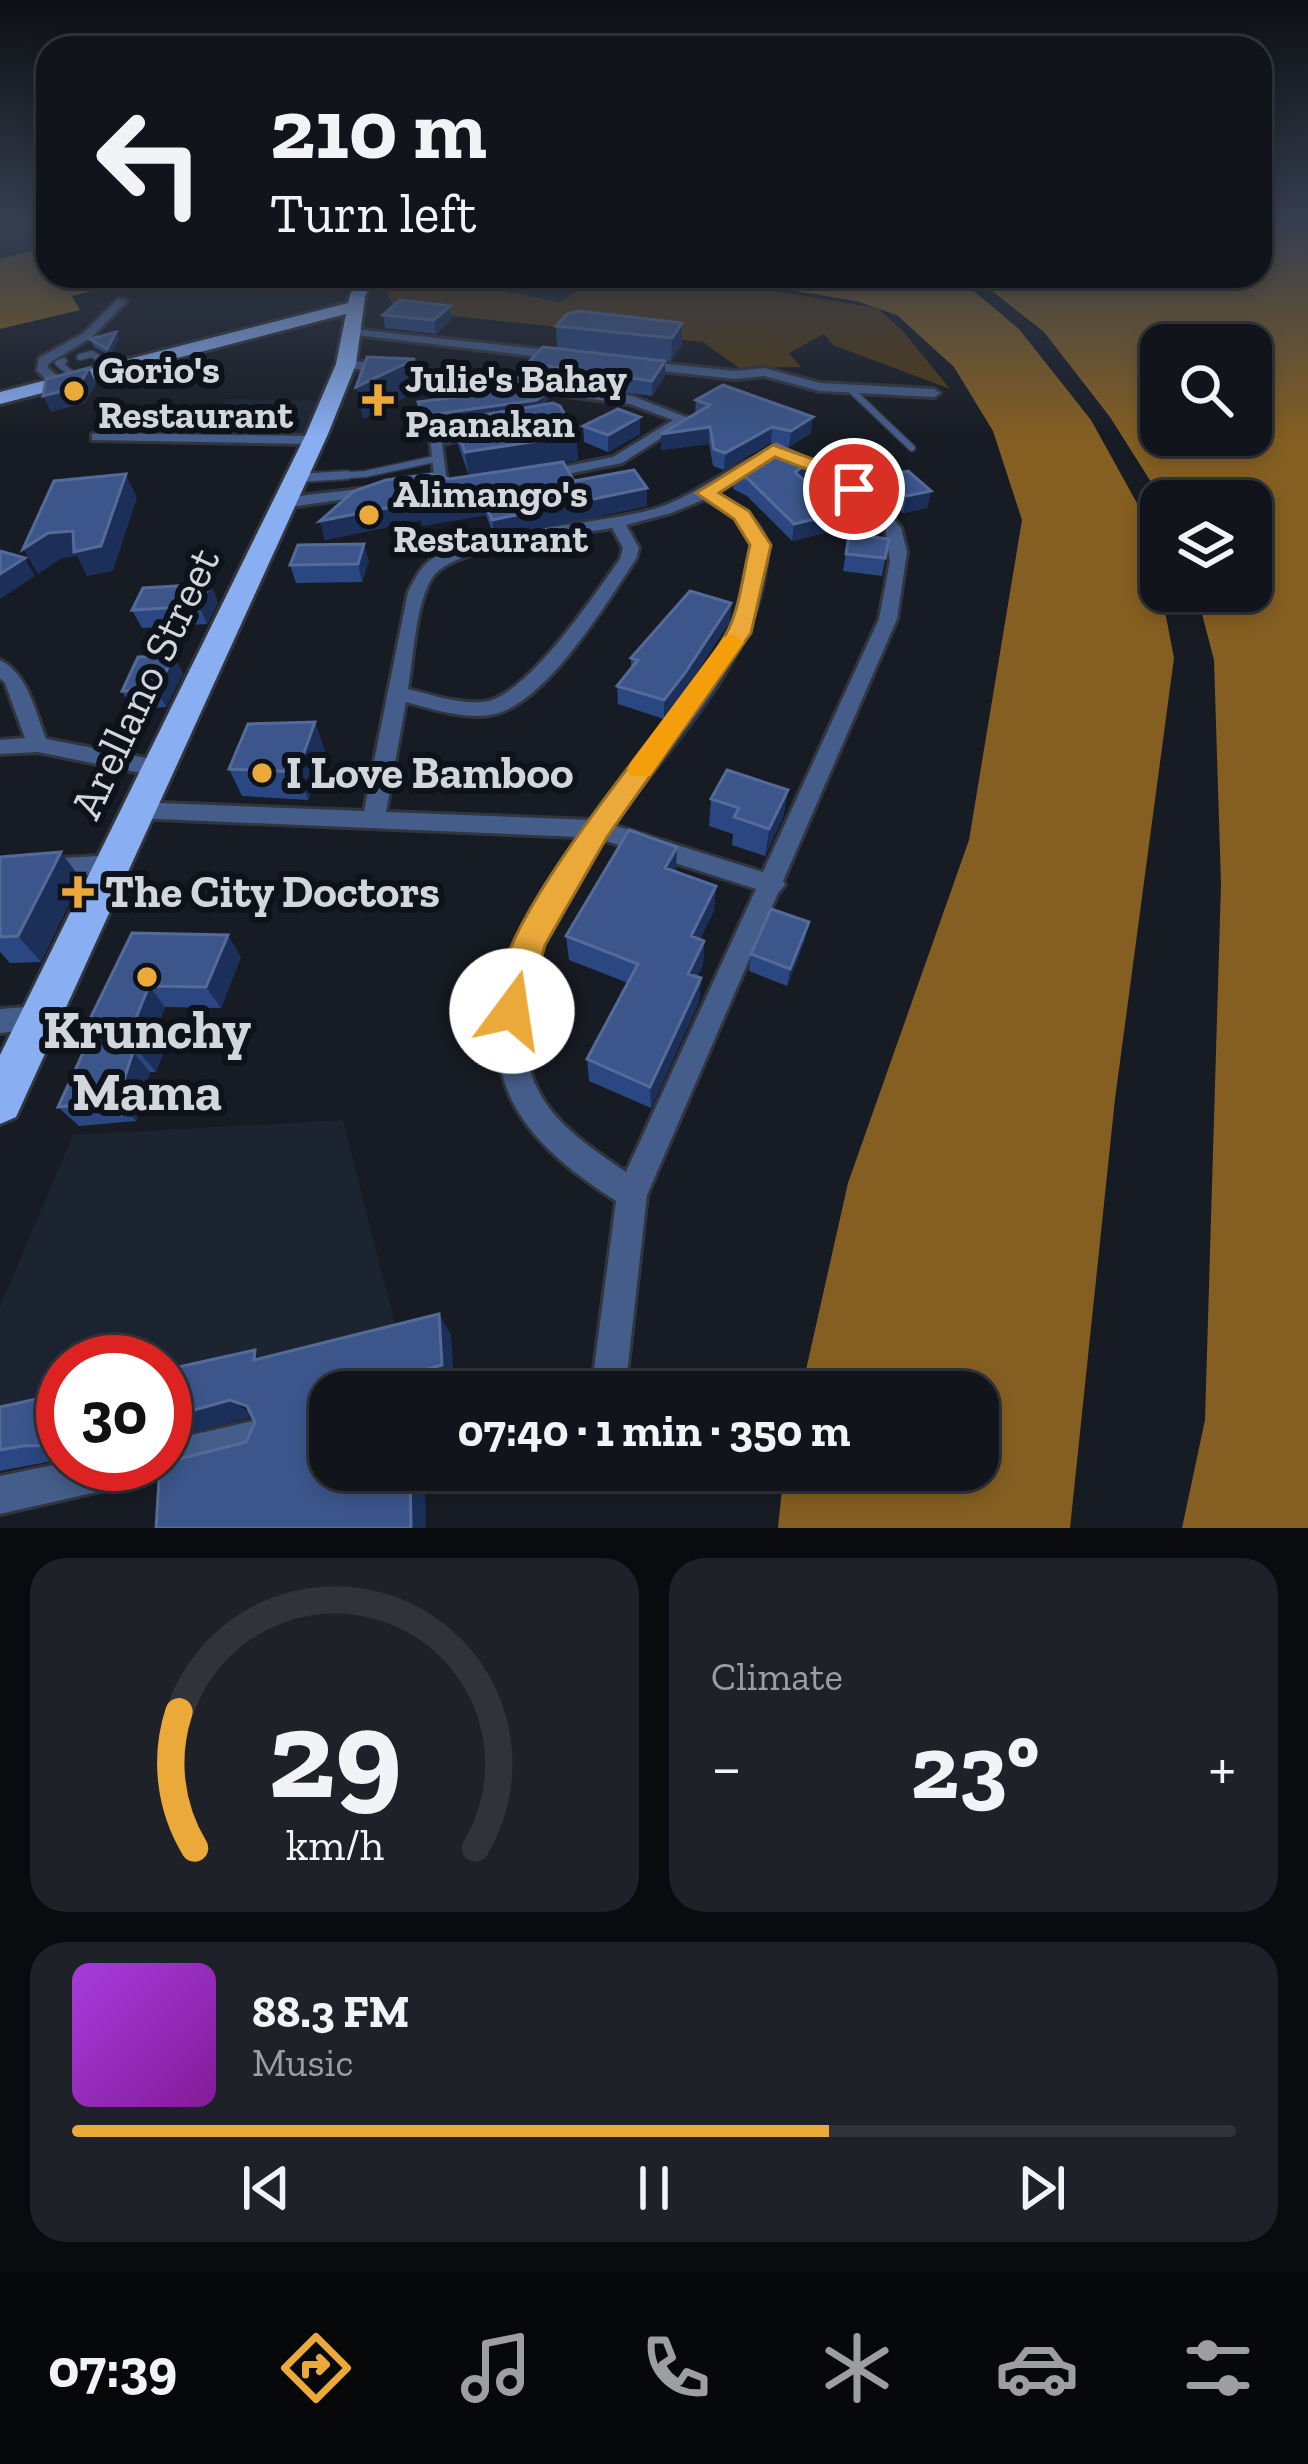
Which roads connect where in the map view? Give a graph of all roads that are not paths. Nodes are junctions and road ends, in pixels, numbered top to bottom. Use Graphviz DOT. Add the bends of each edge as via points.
graph roads {
  1 [pos="359,299"];
  2 [pos="122,301"];
  3 [pos="280,323"];
  4 [pos="585,358"];
  5 [pos="346,364"];
  6 [pos="631,364"];
  7 [pos="70,369"];
  8 [pos="850,389"];
  9 [pos="934,393"];
  10 [pos="593,396"];
  11 [pos="0,398"];
  12 [pos="576,406"];
  13 [pos="501,429"];
  14 [pos="97,437"];
  15 [pos="314,440"];
  16 [pos="912,448"];
  17 [pos="435,460"];
  18 [pos="532,477"];
  19 [pos="440,485"];
  20 [pos="403,488"];
  21 [pos="289,490"];
  22 [pos="706,493"];
  23 [pos="618,524"];
  24 [pos="0,666"];
  25 [pos="400,694"];
  26 [pos="38,745"];
  27 [pos="0,747"];
  28 [pos="156,768"];
  29 [pos="135,809"];
  30 [pos="374,817"];
  31 [pos="597,829"];
  32 [pos="113,864"];
  33 [pos="0,872"];
  34 [pos="772,885"];
  35 [pos="41,1018"];
  36 [pos="0,1021"];
  37 [pos="0,1102"];
  38 [pos="632,1194"];
  39 [pos="611,1371"];
  40 [pos="257,1438"];
  41 [pos="192,1453"];
  42 [pos="36,1487"];
  43 [pos="0,1495"];
  1 -- 3 [label="highway" via="333,299"];
  1 -- 3 [label="highway" via="338,319"];
  1 -- 4 [label="street"];
  1 -- 5 [label="highway, Arellano Street"];
  2 -- 7 [label="street" via="41,368"];
  3 -- 7 [label="highway" via="114,368"];
  5 -- 10 [label="street"];
  5 -- 15 [label="highway, Arellano Street"];
  6 -- 8 [label="street" via="764,372"];
  7 -- 11 [label="highway"];
  8 -- 9 [label="street"];
  8 -- 16 [label="lane"];
  10 -- 12 [label="street"];
  10 -- 18 [label="street" via="685,419 607,464"];
  13 -- 17 [label="street" via="439,439"];
  14 -- 15 [label="street"];
  15 -- 21 [label="highway, Arellano Street"];
  17 -- 19 [label="street"];
  17 -- 21 [label="lane"];
  20 -- 21 [label="street"];
  21 -- 28 [label="highway, Arellano Street"];
  22 -- 23 [label="street"];
  22 -- 31 [label="street" via="742,515 757,536 751,597 739,633"];
  22 -- 34 [label="street" via="773,451 844,480 891,525 899,547 889,619"];
  23 -- 25 [label="street" via="476,550 424,574"];
  23 -- 25 [label="street" via="628,559 508,704 465,709"];
  24 -- 26 [label="street" via="14,681"];
  25 -- 30 [label="street"];
  26 -- 27 [label="street"];
  26 -- 28 [label="street"];
  28 -- 29 [label="highway, Arellano Street"];
  29 -- 30 [label="street"];
  29 -- 32 [label="highway, Arellano Street"];
  30 -- 31 [label="street"];
  31 -- 34 [label="street"];
  31 -- 38 [label="street" via="531,940 515,981 508,1041 523,1094 561,1143"];
  32 -- 33 [label="street"];
  32 -- 35 [label="highway, Arellano Street"];
  34 -- 38 [label="street"];
  35 -- 36 [label="street"];
  35 -- 37 [label="highway, Arellano Street"];
  38 -- 39 [label="street"];
  40 -- 41 [label="street"];
  42 -- 43 [label="street"];
}
